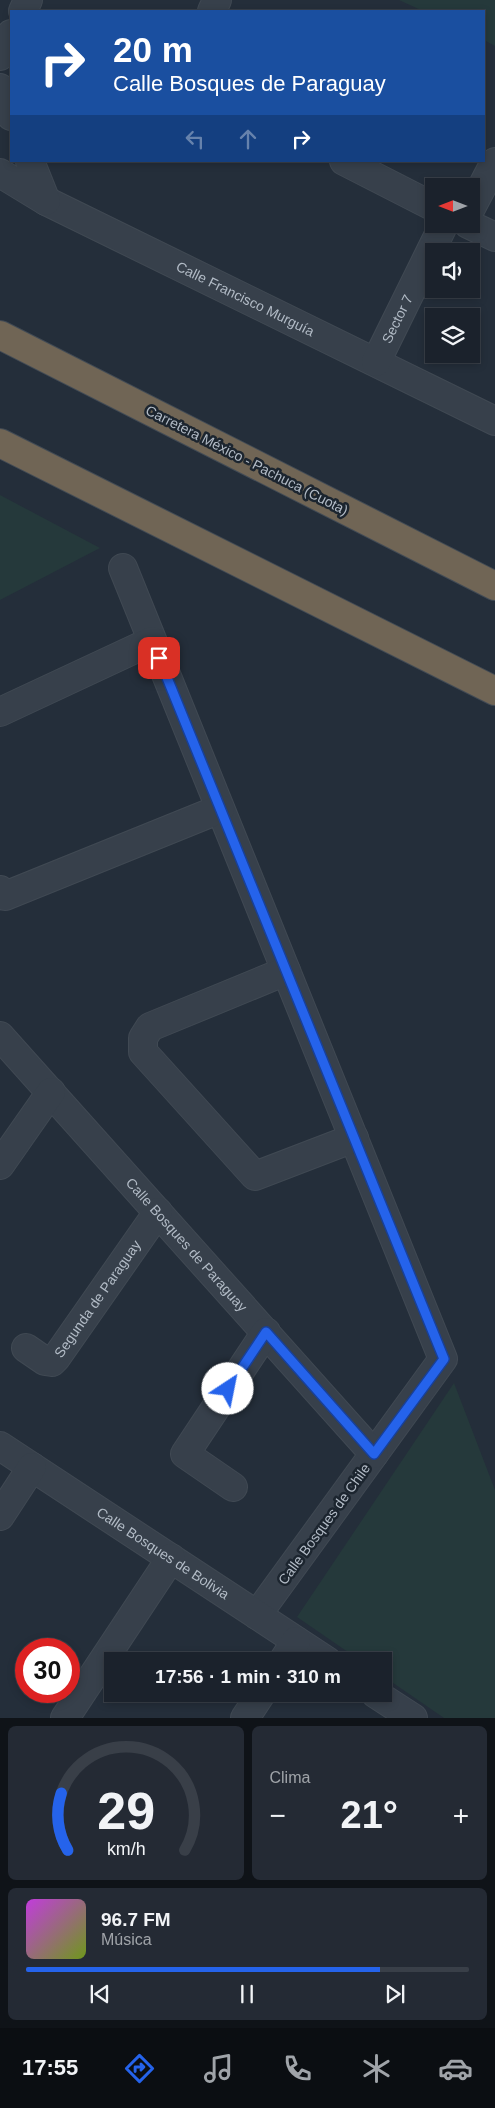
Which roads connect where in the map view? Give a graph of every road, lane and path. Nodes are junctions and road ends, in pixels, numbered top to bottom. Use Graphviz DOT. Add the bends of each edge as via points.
graph roads {
  1 [pos="10,36"];
  2 [pos="0,56"];
  3 [pos="0,88"];
  4 [pos="10,113"];
  5 [pos="30,162"];
  6 [pos="346,162"];
  7 [pos="495,162"];
  8 [pos="0,173"];
  9 [pos="480,191"];
  10 [pos="46,202"];
  11 [pos="425,202"];
  12 [pos="480,230"];
  13 [pos="440,233"];
  14 [pos="495,237"];
  15 [pos="0,335"];
  16 [pos="376,362"];
  17 [pos="495,421"];
  18 [pos="0,444"];
  19 [pos="123,568"];
  20 [pos="495,586"];
  21 [pos="152,642"];
  22 [pos="495,691"];
  23 [pos="0,712"];
  24 [pos="220,809"];
  25 [pos="0,890"];
  26 [pos="286,971"];
  27 [pos="0,1036"];
  28 [pos="51,1092"];
  29 [pos="354,1138"];
  30 [pos="0,1165"];
  31 [pos="158,1212"];
  32 [pos="266,1332"];
  33 [pos="26,1348"];
  34 [pos="0,1446"];
  35 [pos="374,1454"];
  36 [pos="32,1467"];
  37 [pos="233,1487"];
  38 [pos="0,1516"];
  39 [pos="171,1558"];
  40 [pos="257,1615"];
  41 [pos="290,1651"];
  42 [pos="256,1702"];
  43 [pos="388,1702"];
  44 [pos="65,1718"];
  45 [pos="245,1718"];
  46 [pos="413,1718"];
  1 -- 2 [label="street"];
  3 -- 4 [label="street"];
  5 -- 10 [label="street"];
  6 -- 11 [label="street"];
  7 -- 9 [label="street"];
  8 -- 10 [label="street, Calle Francisco Murguía"];
  10 -- 16 [label="street, Calle Francisco Murguía"];
  12 -- 14 [label="street"];
  13 -- 16 [label="street, Sector 7"];
  15 -- 20 [label="highway, Carretera México - Pachuca (Cuota)"];
  16 -- 17 [label="street, Calle Francisco Murguía"];
  18 -- 22 [label="highway"];
  19 -- 21 [label="street"];
  21 -- 23 [label="street"];
  21 -- 24 [label="street"];
  24 -- 25 [label="street" via="5,896"];
  24 -- 26 [label="street"];
  26 -- 29 [label="street"];
  26 -- 29 [label="street" via="150,1027 143,1038 143,1052 255,1176"];
  27 -- 28 [label="street, Calle Bosques de Paraguay"];
  28 -- 30 [label="street"];
  28 -- 31 [label="street, Calle Bosques de Paraguay"];
  29 -- 35 [label="street, Calle Bosques de Chile" via="444,1359"];
  31 -- 32 [label="street, Calle Bosques de Paraguay"];
  31 -- 33 [label="street, Segunda de Paraguay" via="56,1358 52,1362"];
  32 -- 35 [label="street, Calle Bosques de Paraguay"];
  32 -- 37 [label="street" via="185,1454"];
  34 -- 36 [label="street, Calle Bosques de Bolivia"];
  35 -- 40 [label="street, Calle Bosques de Chile"];
  36 -- 38 [label="street"];
  36 -- 39 [label="street, Calle Bosques de Bolivia"];
  39 -- 40 [label="street, Calle Bosques de Bolivia"];
  39 -- 44 [label="street"];
  40 -- 41 [label="street, Calle Bosques de Bolivia"];
  42 -- 45 [label="street"];
  43 -- 46 [label="street"];
}
